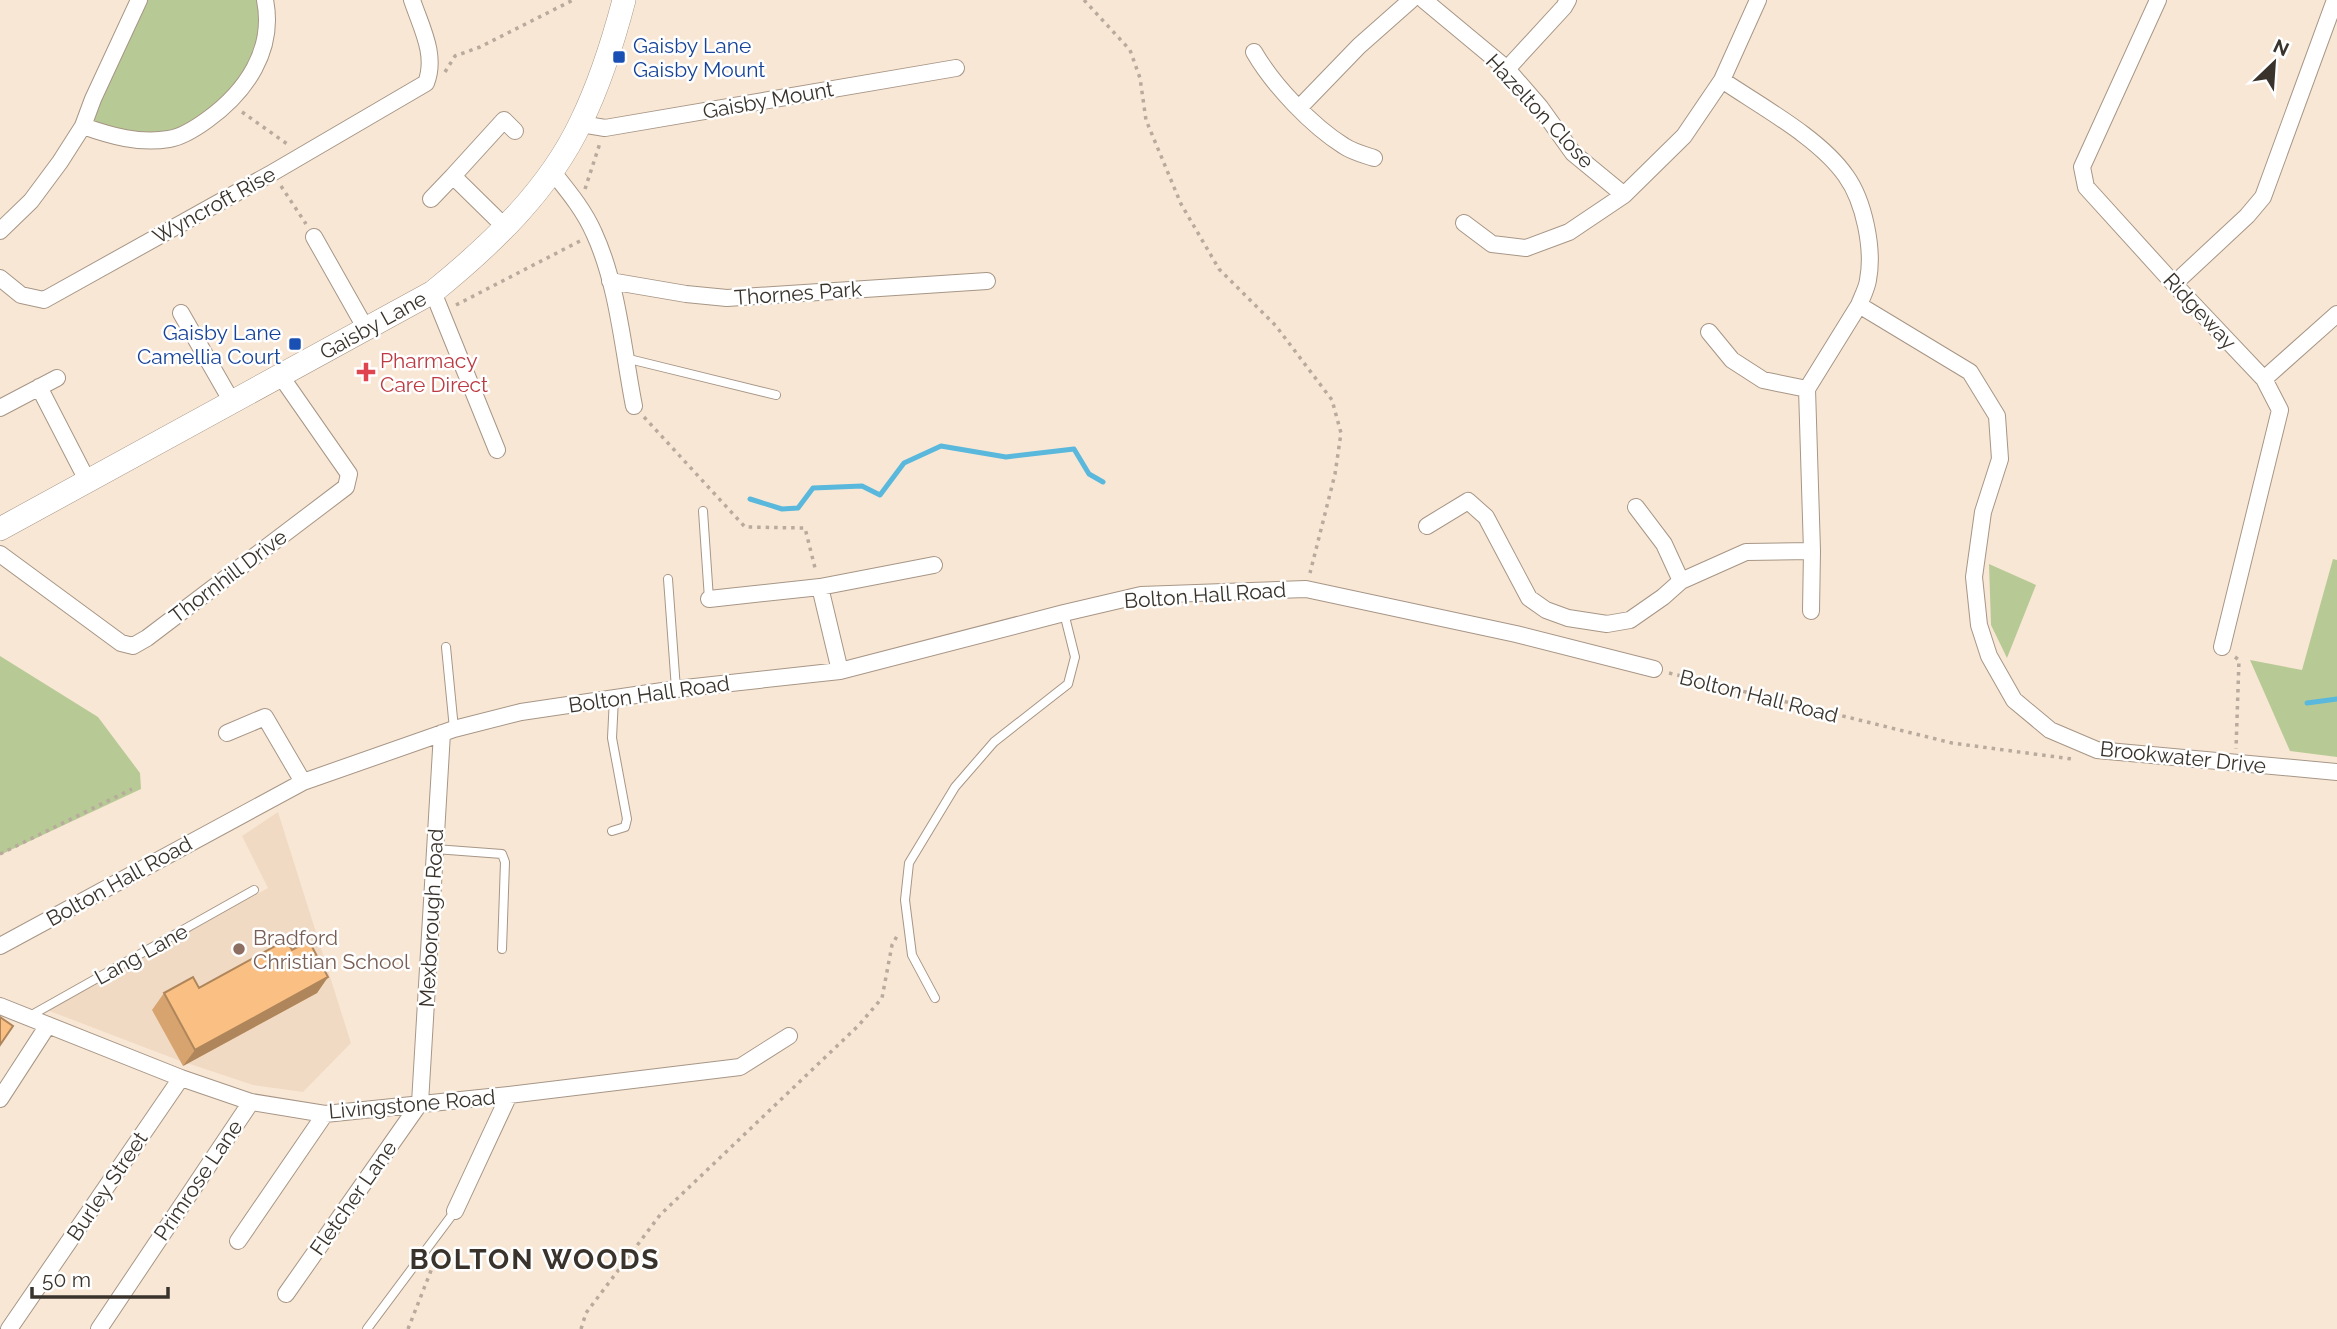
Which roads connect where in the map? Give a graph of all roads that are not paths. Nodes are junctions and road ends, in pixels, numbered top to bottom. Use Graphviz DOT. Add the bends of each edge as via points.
graph roads {
  1 [pos="139,0"];
  2 [pos="265,0"];
  3 [pos="412,0"];
  4 [pos="624,0"];
  5 [pos="1411,0"];
  6 [pos="1424,0"];
  7 [pos="1568,0"];
  8 [pos="2158,0"];
  9 [pos="2335,0"];
  10 [pos="1756,1"];
  11 [pos="2332,27"];
  12 [pos="1254,52"];
  13 [pos="956,68"];
  14 [pos="1507,69"];
  15 [pos="1722,80"];
  16 [pos="1300,107"];
  17 [pos="580,124"];
  18 [pos="83,127"];
  19 [pos="516,131"];
  20 [pos="1374,158"];
  21 [pos="552,171"];
  22 [pos="453,176"];
  23 [pos="1624,195"];
  24 [pos="431,199"];
  25 [pos="1464,223"];
  26 [pos="505,228"];
  27 [pos="0,231"];
  28 [pos="314,237"];
  29 [pos="0,278"];
  30 [pos="610,281"];
  31 [pos="987,281"];
  32 [pos="2174,284"];
  33 [pos="437,302"];
  34 [pos="1859,305"];
  35 [pos="181,313"];
  36 [pos="2337,314"];
  37 [pos="366,329"];
  38 [pos="1709,332"];
  39 [pos="625,358"];
  40 [pos="281,375"];
  41 [pos="57,379"];
  42 [pos="2264,379"];
  43 [pos="39,387"];
  44 [pos="1807,389"];
  45 [pos="776,395"];
  46 [pos="232,402"];
  47 [pos="634,406"];
  48 [pos="0,408"];
  49 [pos="497,450"];
  50 [pos="88,482"];
  51 [pos="1636,507"];
  52 [pos="703,511"];
  53 [pos="1427,526"];
  54 [pos="0,529"];
  55 [pos="1812,551"];
  56 [pos="0,554"];
  57 [pos="934,565"];
  58 [pos="668,579"];
  59 [pos="1681,581"];
  60 [pos="820,587"];
  61 [pos="709,600"];
  62 [pos="1811,611"];
  63 [pos="1065,613"];
  64 [pos="2222,646"];
  65 [pos="446,647"];
  66 [pos="1654,669"];
  67 [pos="840,671"];
  68 [pos="676,689"];
  69 [pos="614,698"];
  70 [pos="448,731"];
  71 [pos="227,733"];
  72 [pos="2337,772"];
  73 [pos="303,782"];
  74 [pos="612,831"];
  75 [pos="435,849"];
  76 [pos="254,890"];
  77 [pos="0,946"];
  78 [pos="502,949"];
  79 [pos="935,998"];
  80 [pos="0,1006"];
  81 [pos="27,1017"];
  82 [pos="48,1025"];
  83 [pos="789,1036"];
  84 [pos="181,1078"];
  85 [pos="509,1095"];
  86 [pos="0,1099"];
  87 [pos="251,1102"];
  88 [pos="420,1103"];
  89 [pos="326,1114"];
  90 [pos="455,1211"];
  91 [pos="238,1241"];
  92 [pos="286,1294"];
  93 [pos="9,1329"];
  94 [pos="99,1329"];
  95 [pos="367,1329"];
  1 -- 18 [label="street"];
  2 -- 18 [label="street" via="265,42 254,69 242,89 195,129 170,139 140,140 115,138"];
  3 -- 29 [label="street, Wyncroft Rise" via="431,56 426,83 44,300 21,295"];
  4 -- 17 [label="street, Gaisby Lane" via="608,59"];
  5 -- 16 [label="street"];
  6 -- 14 [label="street, Hazelton Close"];
  7 -- 14 [label="street"];
  8 -- 32 [label="street, Ridgeway" via="2082,167 2086,187"];
  9 -- 11 [label="street"];
  10 -- 15 [label="street"];
  11 -- 32 [label="street" via="2263,197"];
  12 -- 16 [label="street" via="1266,73"];
  13 -- 17 [label="street, Gaisby Mount" via="605,128"];
  14 -- 23 [label="street, Hazelton Close" via="1573,153"];
  15 -- 23 [label="street" via="1684,136"];
  15 -- 34 [label="street" via="1816,144 1846,176 1864,215 1869,250 1868,279"];
  16 -- 20 [label="street" via="1346,148"];
  17 -- 21 [label="street, Gaisby Lane"];
  18 -- 27 [label="street" via="30,201"];
  19 -- 22 [label="street" via="504,120"];
  21 -- 26 [label="street, Gaisby Lane"];
  21 -- 30 [label="street" via="595,234"];
  22 -- 24 [label="street"];
  22 -- 26 [label="street"];
  23 -- 25 [label="street" via="1569,232 1526,248 1492,244"];
  26 -- 33 [label="street, Gaisby Lane"];
  28 -- 37 [label="street"];
  30 -- 31 [label="street, Thornes Park" via="727,298"];
  30 -- 39 [label="street"];
  32 -- 42 [label="street, Ridgeway"];
  33 -- 37 [label="street, Gaisby Lane"];
  33 -- 49 [label="street"];
  34 -- 44 [label="street"];
  34 -- 72 [label="street, Brookwater Drive" via="1970,372 1997,416 2000,459 1983,512 1974,577 1979,625 2014,700 2050,730 2096,750"];
  35 -- 46 [label="street"];
  36 -- 42 [label="street"];
  37 -- 40 [label="street, Gaisby Lane"];
  38 -- 44 [label="street" via="1732,360 1763,380"];
  39 -- 45 [label="lane"];
  39 -- 47 [label="street"];
  40 -- 46 [label="street, Gaisby Lane"];
  40 -- 56 [label="street, Thornhill Drive" via="349,474 346,487 147,638 133,646 121,643"];
  41 -- 43 [label="street"];
  42 -- 64 [label="street, Ridgeway" via="2280,410"];
  43 -- 48 [label="street"];
  43 -- 50 [label="street"];
  44 -- 55 [label="street"];
  46 -- 50 [label="street, Gaisby Lane"];
  50 -- 54 [label="street, Gaisby Lane"];
  51 -- 59 [label="street" via="1664,544"];
  52 -- 61 [label="lane"];
  53 -- 59 [label="street" via="1468,501 1486,517 1529,598 1568,618 1607,624 1630,620"];
  55 -- 59 [label="street" via="1746,552"];
  55 -- 62 [label="street"];
  57 -- 60 [label="street"];
  58 -- 68 [label="lane"];
  60 -- 61 [label="street"];
  60 -- 67 [label="street"];
  63 -- 66 [label="street, Bolton Hall Road" via="1141,595 1306,589"];
  63 -- 67 [label="street, Bolton Hall Road"];
  63 -- 79 [label="lane" via="1075,657 1068,684 994,742 955,787 909,863 905,901 912,955"];
  65 -- 70 [label="lane"];
  67 -- 68 [label="street, Bolton Hall Road"];
  68 -- 69 [label="street, Bolton Hall Road"];
  69 -- 70 [label="street, Bolton Hall Road" via="521,712"];
  69 -- 74 [label="lane" via="612,738 627,819 625,827"];
  70 -- 73 [label="street, Bolton Hall Road"];
  70 -- 75 [label="street, Mexborough Road"];
  71 -- 73 [label="street" via="265,718"];
  73 -- 77 [label="street, Bolton Hall Road"];
  75 -- 78 [label="lane" via="502,854"];
  75 -- 88 [label="street, Mexborough Road"];
  76 -- 81 [label="lane, Lang Lane"];
  80 -- 81 [label="street, Livingstone Road"];
  81 -- 82 [label="street, Livingstone Road"];
  82 -- 84 [label="street, Livingstone Road"];
  82 -- 86 [label="street"];
  83 -- 85 [label="street, Livingstone Road" via="740,1067"];
  84 -- 87 [label="street, Livingstone Road"];
  84 -- 93 [label="street, Burley Street"];
  85 -- 88 [label="street, Livingstone Road"];
  85 -- 90 [label="street"];
  87 -- 89 [label="street, Livingstone Road"];
  87 -- 94 [label="street, Primrose Lane"];
  88 -- 89 [label="street, Livingstone Road"];
  88 -- 92 [label="street, Fletcher Lane"];
  89 -- 91 [label="street"];
  90 -- 95 [label="lane"];
}
